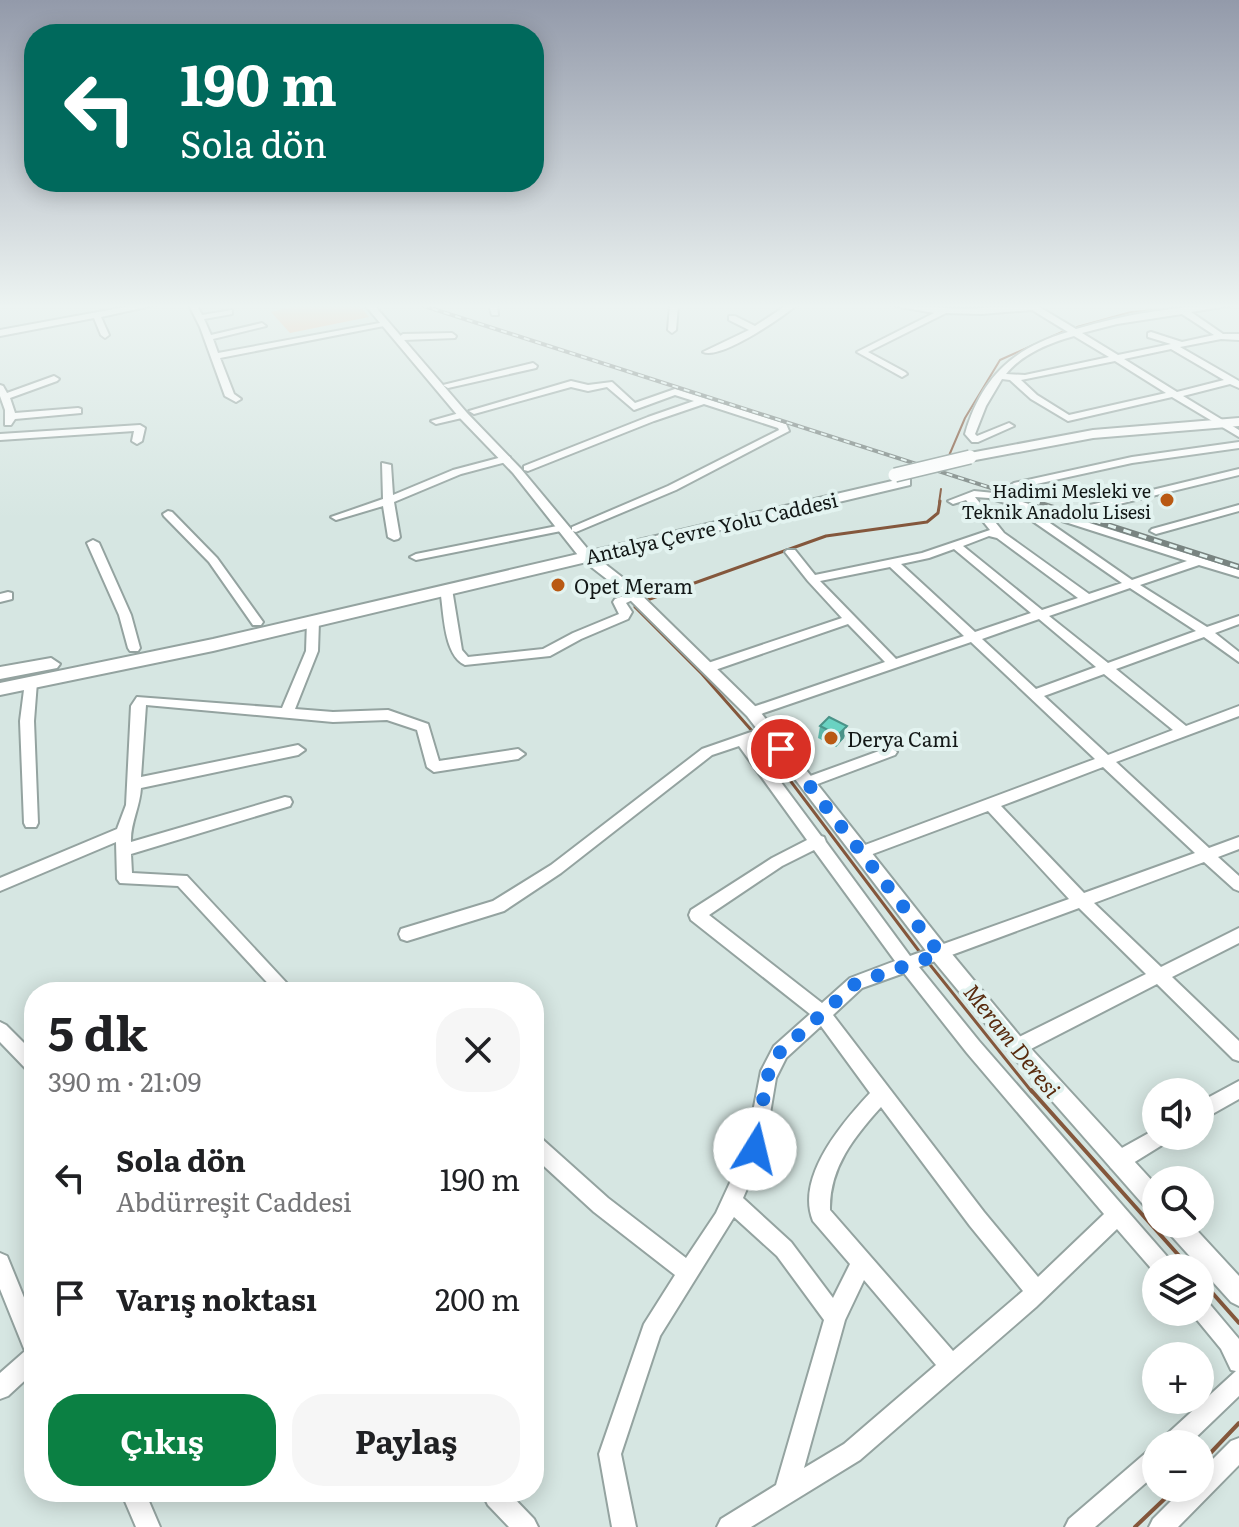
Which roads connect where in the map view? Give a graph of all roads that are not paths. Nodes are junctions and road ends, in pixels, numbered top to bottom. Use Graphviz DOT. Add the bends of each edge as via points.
graph roads {
  1 [pos="222,376"];
  2 [pos="434,376"];
  3 [pos="440,376"];
  4 [pos="487,376"];
  5 [pos="1000,376"];
  6 [pos="1001,376"];
  7 [pos="1028,376"];
  8 [pos="1144,376"];
  9 [pos="54,379"];
  10 [pos="1014,379"];
  11 [pos="1235,383"];
  12 [pos="448,385"];
  13 [pos="2,392"];
  14 [pos="35,395"];
  15 [pos="1172,395"];
  16 [pos="236,399"];
  17 [pos="704,401"];
  18 [pos="78,411"];
  19 [pos="469,413"];
  20 [pos="41,414"];
  21 [pos="11,416"];
  22 [pos="436,421"];
  23 [pos="1009,426"];
  24 [pos="1232,431"];
  25 [pos="0,437"];
  26 [pos="975,440"];
  27 [pos="137,441"];
  28 [pos="970,456"];
  29 [pos="506,459"];
  30 [pos="386,465"];
  31 [pos="528,468"];
  32 [pos="1239,472"];
  33 [pos="1014,486"];
  34 [pos="968,496"];
  35 [pos="1009,500"];
  36 [pos="388,501"];
  37 [pos="953,501"];
  38 [pos="1239,508"];
  39 [pos="1086,509"];
  40 [pos="168,514"];
  41 [pos="336,517"];
  42 [pos="562,528"];
  43 [pos="576,529"];
  44 [pos="1156,531"];
  45 [pos="1000,535"];
  46 [pos="394,537"];
  47 [pos="93,543"];
  48 [pos="955,545"];
  49 [pos="588,551"];
  50 [pos="791,552"];
  51 [pos="416,557"];
  52 [pos="1199,561"];
  53 [pos="893,563"];
  54 [pos="1239,574"];
  55 [pos="812,579"];
  56 [pos="1132,583"];
  57 [pos="446,589"];
  58 [pos="629,590"];
  59 [pos="1086,598"];
  60 [pos="1041,613"];
  61 [pos="851,619"];
  62 [pos="1239,620"];
  63 [pos="313,621"];
  64 [pos="257,622"];
  65 [pos="1206,632"];
  66 [pos="972,635"];
  67 [pos="134,648"];
  68 [pos="1239,658"];
  69 [pos="893,663"];
  70 [pos="710,667"];
  71 [pos="1107,668"];
  72 [pos="0,673"];
  73 [pos="31,682"];
  74 [pos="0,689"];
  75 [pos="1035,694"];
  76 [pos="1239,711"];
  77 [pos="752,712"];
  78 [pos="287,713"];
  79 [pos="1183,731"];
  80 [pos="755,736"];
  81 [pos="298,750"];
  82 [pos="890,752"];
  83 [pos="518,754"];
  84 [pos="1105,759"];
  85 [pos="807,783"];
  86 [pos="134,784"];
  87 [pos="285,802"];
  88 [pos="990,803"];
  89 [pos="31,823"];
  90 [pos="123,833"];
  91 [pos="819,841"];
  92 [pos="1239,843"];
  93 [pos="124,850"];
  94 [pos="862,852"];
  95 [pos="1208,856"];
  96 [pos="0,885"];
  97 [pos="1239,885"];
  98 [pos="1079,899"];
  99 [pos="407,934"];
  100 [pos="1239,935"];
  101 [pos="925,959"];
  102 [pos="1156,974"];
  103 [pos="278,982"];
  104 [pos="822,1014"];
  105 [pos="0,1030"];
  106 [pos="1017,1047"];
  107 [pos="1239,1053"];
  108 [pos="24,1055"];
  109 [pos="1239,1089"];
  110 [pos="882,1093"];
  111 [pos="1214,1104"];
  112 [pos="1142,1147"];
  113 [pos="544,1153"];
  114 [pos="1118,1161"];
  115 [pos="1142,1187"];
  116 [pos="732,1202"];
  117 [pos="1117,1215"];
  118 [pos="1189,1238"];
  119 [pos="1152,1254"];
  120 [pos="0,1263"];
  121 [pos="861,1263"];
  122 [pos="689,1273"];
  123 [pos="1037,1292"];
  124 [pos="1239,1294"];
  125 [pos="835,1318"];
  126 [pos="24,1323"];
  127 [pos="1214,1324"];
  128 [pos="1239,1362"];
  129 [pos="24,1366"];
  130 [pos="952,1367"];
  131 [pos="1239,1381"];
  132 [pos="0,1388"];
  133 [pos="1188,1430"];
  134 [pos="1239,1449"];
  135 [pos="1142,1471"];
  136 [pos="786,1492"];
  137 [pos="137,1502"];
  138 [pos="501,1502"];
  139 [pos="148,1527"];
  140 [pos="526,1527"];
  141 [pos="624,1527"];
  142 [pos="729,1527"];
  143 [pos="1077,1527"];
  144 [pos="1161,1527"];
  1 -- 16 [label="street"];
  2 -- 19 [label="main road"];
  3 -- 12 [label="main road"];
  4 -- 12 [label="street"];
  5 -- 26 [label="street" via="970,431"];
  6 -- 10 [label="street"];
  7 -- 10 [label="street"];
  8 -- 15 [label="street"];
  9 -- 14 [label="street"];
  10 -- 15 [label="street" via="1068,418"];
  11 -- 15 [label="street"];
  12 -- 19 [label="main road"];
  13 -- 14 [label="street"];
  13 -- 21 [label="street"];
  14 -- 20 [label="street"];
  15 -- 24 [label="street"];
  15 -- 24 [label="street"];
  17 -- 19 [label="street" via="675,392 634,407 609,384 571,384"];
  17 -- 31 [label="street"];
  17 -- 43 [label="street" via="783,426 784,431"];
  18 -- 20 [label="street"];
  19 -- 22 [label="street"];
  19 -- 29 [label="main road"];
  19 -- 31 [label="main road"];
  20 -- 21 [label="street"];
  21 -- 25 [label="street"];
  23 -- 26 [label="street"];
  24 -- 28 [label="highway, Antalya Çevre Yolu Caddesi"];
  24 -- 33 [label="street"];
  25 -- 27 [label="street" via="140,428"];
  26 -- 28 [label="street"];
  28 -- 49 [label="highway, Antalya Çevre Yolu Caddesi" via="900,478"];
  29 -- 36 [label="street" via="457,472"];
  29 -- 42 [label="main road"];
  30 -- 36 [label="street"];
  31 -- 43 [label="main road"];
  32 -- 39 [label="street"];
  34 -- 35 [label="street" via="981,493"];
  34 -- 37 [label="street"];
  34 -- 45 [label="street"];
  35 -- 52 [label="street"];
  35 -- 56 [label="street"];
  36 -- 41 [label="street"];
  36 -- 46 [label="street"];
  38 -- 44 [label="street"];
  40 -- 64 [label="street" via="213,560"];
  42 -- 49 [label="main road"];
  42 -- 51 [label="street"];
  43 -- 49 [label="main road"];
  45 -- 48 [label="street" via="988,533"];
  45 -- 59 [label="street"];
  47 -- 67 [label="street"];
  48 -- 53 [label="street"];
  48 -- 60 [label="street"];
  49 -- 57 [label="highway, Antalya Çevre Yolu Caddesi"];
  49 -- 58 [label="main road"];
  49 -- 64 [label="highway, Antalya Çevre Yolu Caddesi"];
  50 -- 55 [label="street"];
  52 -- 54 [label="street"];
  52 -- 56 [label="street"];
  53 -- 55 [label="street"];
  53 -- 66 [label="street"];
  55 -- 61 [label="street"];
  56 -- 59 [label="street"];
  56 -- 65 [label="street"];
  57 -- 58 [label="street" via="456,651 465,661 546,653 624,616 619,602"];
  57 -- 63 [label="highway, Antalya Çevre Yolu Caddesi"];
  58 -- 70 [label="main road"];
  59 -- 60 [label="street"];
  60 -- 66 [label="street"];
  60 -- 71 [label="street"];
  61 -- 69 [label="street"];
  61 -- 70 [label="street"];
  62 -- 65 [label="street"];
  63 -- 73 [label="highway, Antalya Çevre Yolu Caddesi"];
  63 -- 78 [label="street" via="312,651"];
  64 -- 67 [label="highway, Antalya Çevre Yolu Caddesi"];
  65 -- 68 [label="street"];
  65 -- 71 [label="street"];
  66 -- 69 [label="street"];
  66 -- 75 [label="street"];
  67 -- 72 [label="highway, Antalya Çevre Yolu Caddesi"];
  69 -- 77 [label="street"];
  70 -- 77 [label="main road"];
  71 -- 75 [label="street"];
  71 -- 79 [label="street"];
  73 -- 74 [label="highway, Antalya Çevre Yolu Caddesi"];
  73 -- 89 [label="street"];
  75 -- 84 [label="street"];
  76 -- 79 [label="street"];
  77 -- 80 [label="main road"];
  78 -- 83 [label="street" via="388,715 423,727 434,767"];
  78 -- 86 [label="street" via="142,700"];
  79 -- 84 [label="street"];
  80 -- 85 [label="main road"];
  80 -- 91 [label="street"];
  80 -- 99 [label="street" via="707,752 556,869 498,906"];
  81 -- 86 [label="street"];
  82 -- 85 [label="street"];
  84 -- 88 [label="street"];
  84 -- 95 [label="street"];
  85 -- 94 [label="main road"];
  86 -- 90 [label="street"];
  87 -- 93 [label="street"];
  88 -- 94 [label="street"];
  88 -- 98 [label="street"];
  90 -- 93 [label="street"];
  90 -- 96 [label="street"];
  91 -- 101 [label="street"];
  91 -- 104 [label="street" via="697,915"];
  92 -- 95 [label="street"];
  93 -- 103 [label="street" via="125,879 182,880"];
  94 -- 101 [label="main road"];
  95 -- 97 [label="street"];
  95 -- 98 [label="street"];
  98 -- 101 [label="street"];
  98 -- 102 [label="street"];
  100 -- 102 [label="street"];
  101 -- 104 [label="street" via="856,983"];
  101 -- 106 [label="main road"];
  101 -- 117 [label="street" via="973,1047"];
  102 -- 106 [label="street"];
  102 -- 107 [label="street"];
  104 -- 110 [label="street"];
  104 -- 116 [label="street" via="780,1052 767,1077 755,1149"];
  105 -- 108 [label="street"];
  106 -- 114 [label="main road"];
  109 -- 111 [label="street"];
  110 -- 121 [label="street" via="840,1140 817,1193 820,1214"];
  110 -- 123 [label="street"];
  112 -- 114 [label="street"];
  113 -- 122 [label="street"];
  114 -- 115 [label="main road"];
  116 -- 122 [label="street"];
  116 -- 125 [label="street" via="784,1249"];
  117 -- 119 [label="street"];
  117 -- 123 [label="street"];
  118 -- 124 [label="main road"];
  120 -- 126 [label="street"];
  121 -- 125 [label="street"];
  121 -- 130 [label="street"];
  122 -- 141 [label="street" via="651,1331 610,1454"];
  123 -- 130 [label="street"];
  125 -- 136 [label="street"];
  127 -- 128 [label="street"];
  129 -- 132 [label="street"];
  130 -- 136 [label="street" via="852,1452"];
  131 -- 133 [label="street"];
  134 -- 144 [label="street"];
  135 -- 143 [label="street"];
  136 -- 142 [label="street"];
  137 -- 139 [label="street"];
  138 -- 140 [label="street"];
}
